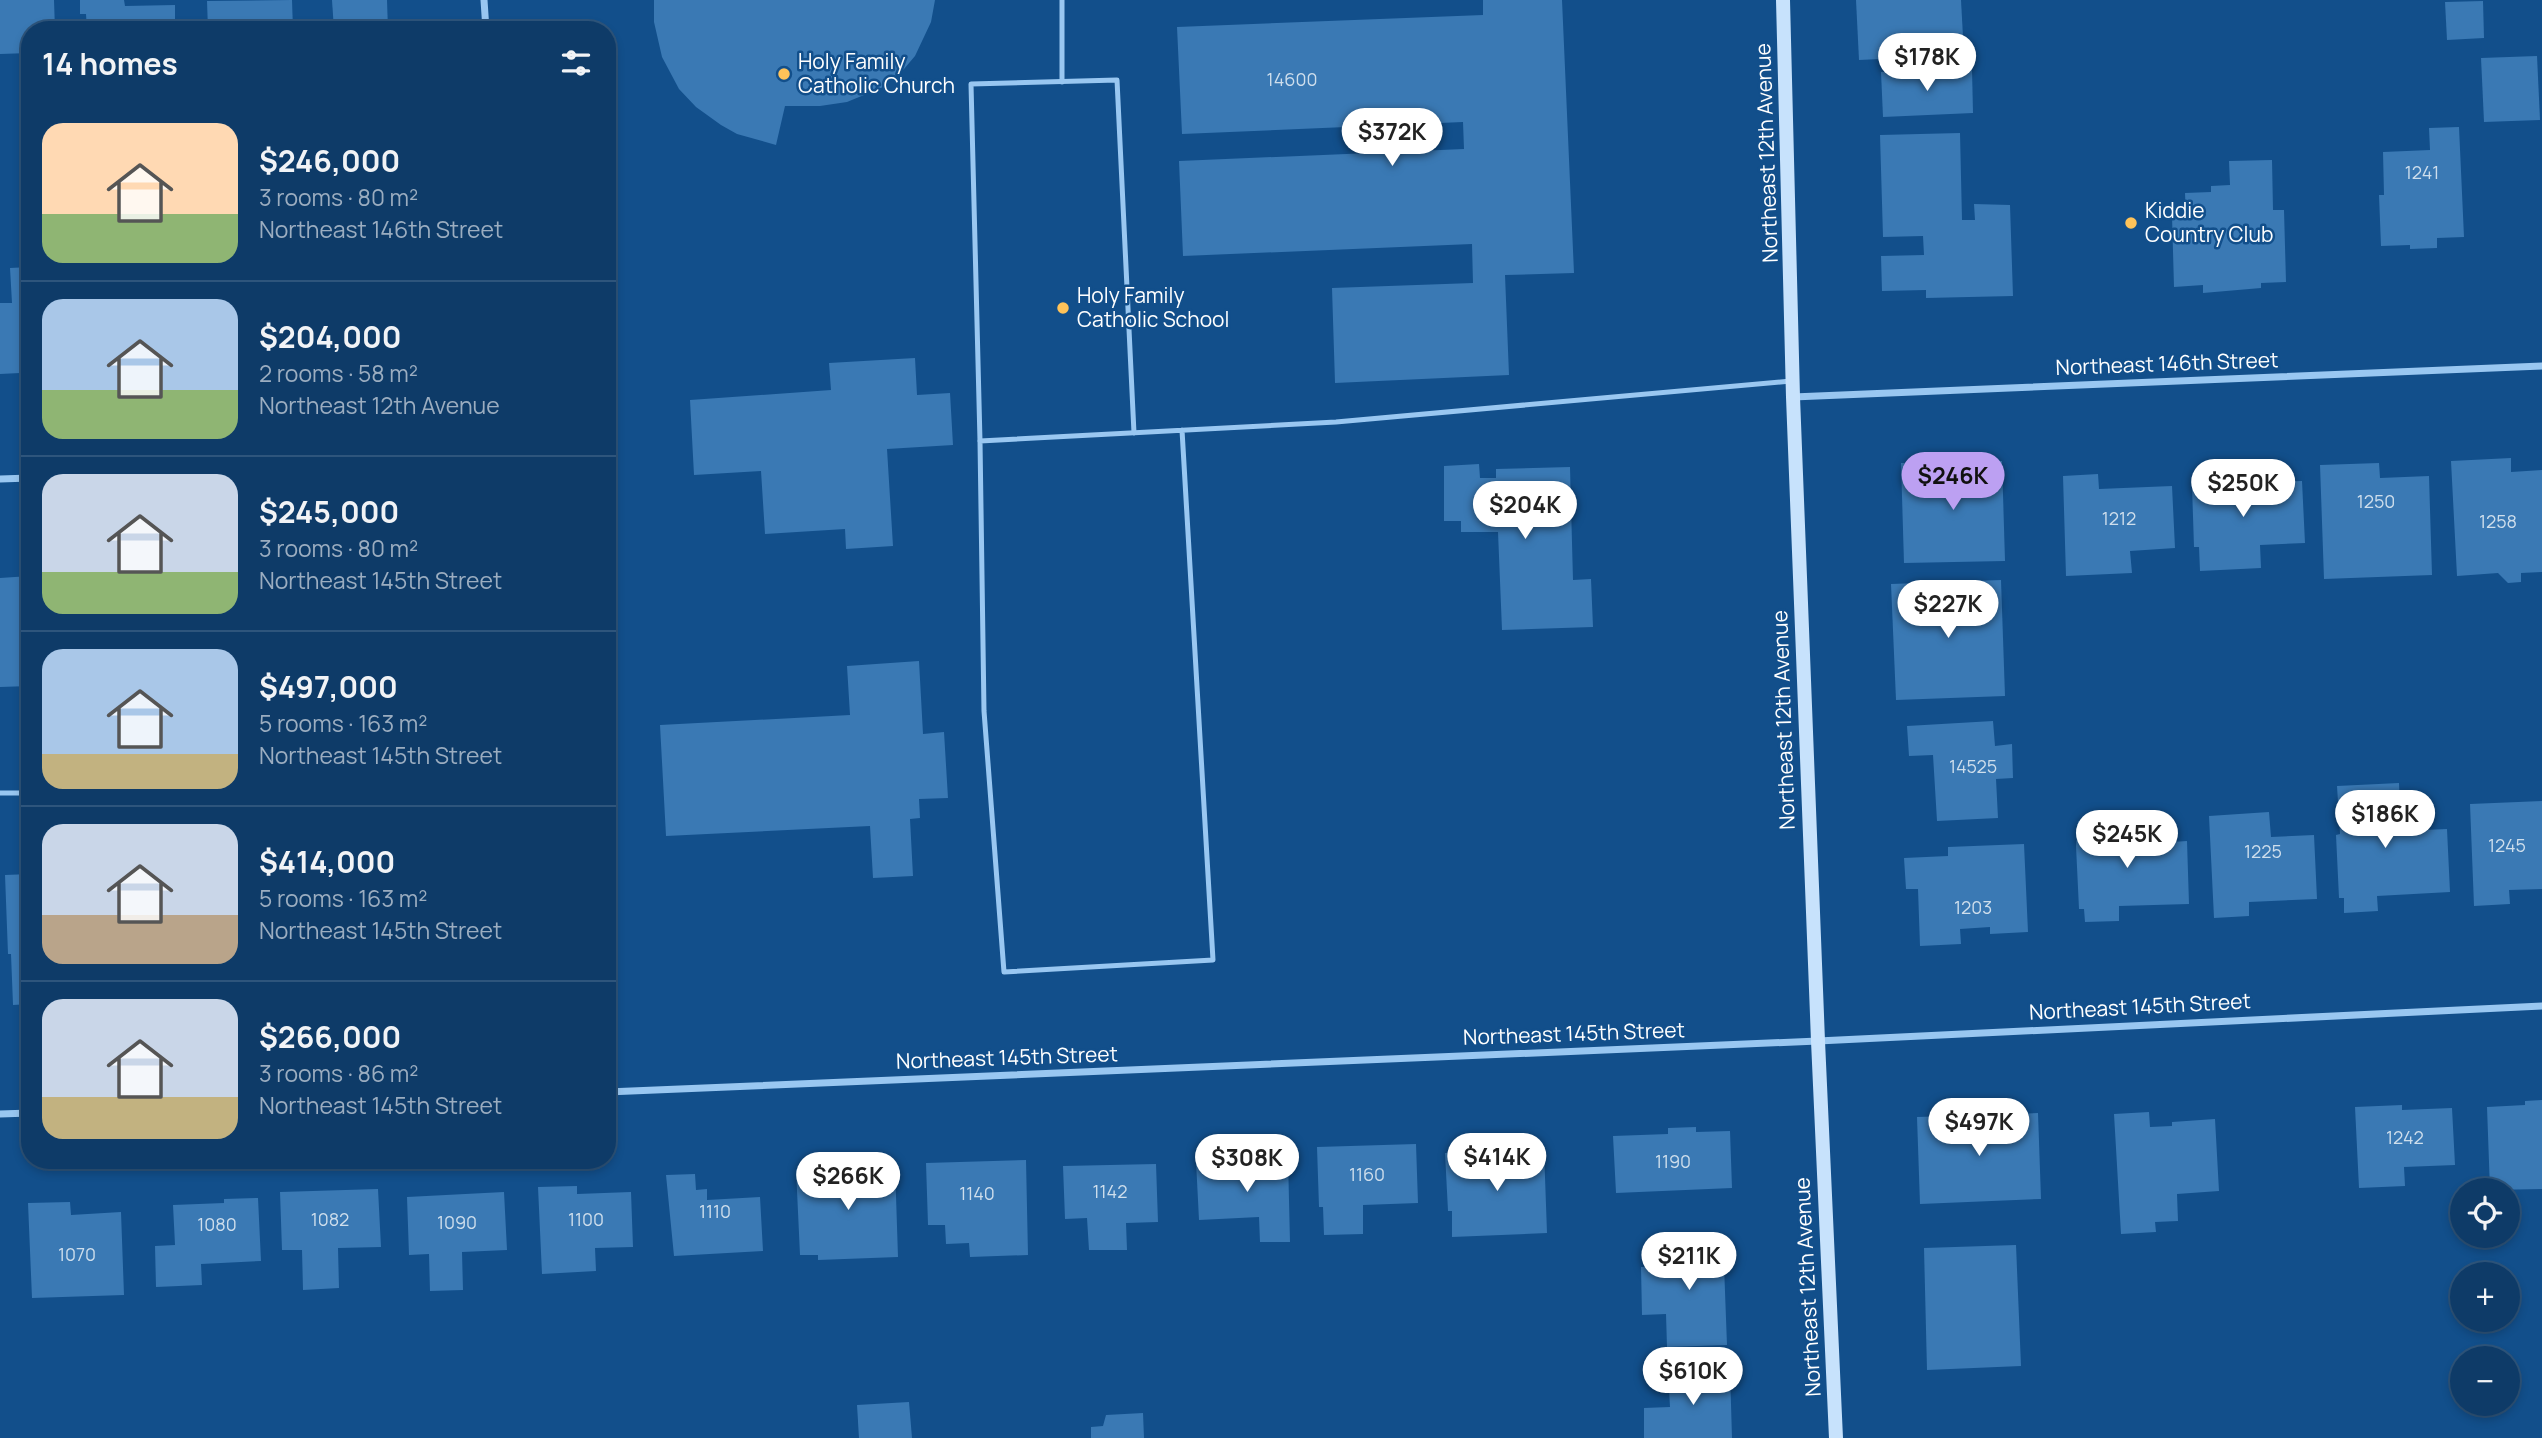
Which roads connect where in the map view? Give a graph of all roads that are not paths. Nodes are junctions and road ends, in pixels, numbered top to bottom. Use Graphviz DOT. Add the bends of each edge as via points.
graph roads {
  1 [pos="484,0"];
  2 [pos="1062,0"];
  3 [pos="1783,0"];
  4 [pos="485,21"];
  5 [pos="1062,82"];
  6 [pos="2542,366"];
  7 [pos="1794,381"];
  8 [pos="1793,397"];
  9 [pos="1182,430"];
  10 [pos="1134,433"];
  11 [pos="980,441"];
  12 [pos="21,478"];
  13 [pos="0,479"];
  14 [pos="0,793"];
  15 [pos="21,793"];
  16 [pos="2542,1006"];
  17 [pos="1818,1041"];
  18 [pos="616,1092"];
  19 [pos="21,1113"];
  20 [pos="0,1114"];
  21 [pos="1836,1438"];
  1 -- 4 [label="street"];
  2 -- 5 [label="lane"];
  3 -- 7 [label="street, Northeast 12th Avenue"];
  5 -- 10 [label="lane" via="1117,80"];
  5 -- 11 [label="lane" via="971,84"];
  6 -- 8 [label="street, Northeast 146th Street"];
  7 -- 8 [label="street, Northeast 12th Avenue"];
  7 -- 9 [label="lane" via="1336,422"];
  8 -- 17 [label="street, Northeast 12th Avenue"];
  9 -- 10 [label="lane"];
  9 -- 11 [label="lane" via="1213,960 1102,967 1004,971 984,711"];
  10 -- 11 [label="lane"];
  12 -- 13 [label="street"];
  14 -- 15 [label="lane"];
  16 -- 17 [label="street, Northeast 145th Street"];
  17 -- 18 [label="street, Northeast 145th Street"];
  17 -- 21 [label="street, Northeast 12th Avenue"];
  19 -- 20 [label="street"];
}
